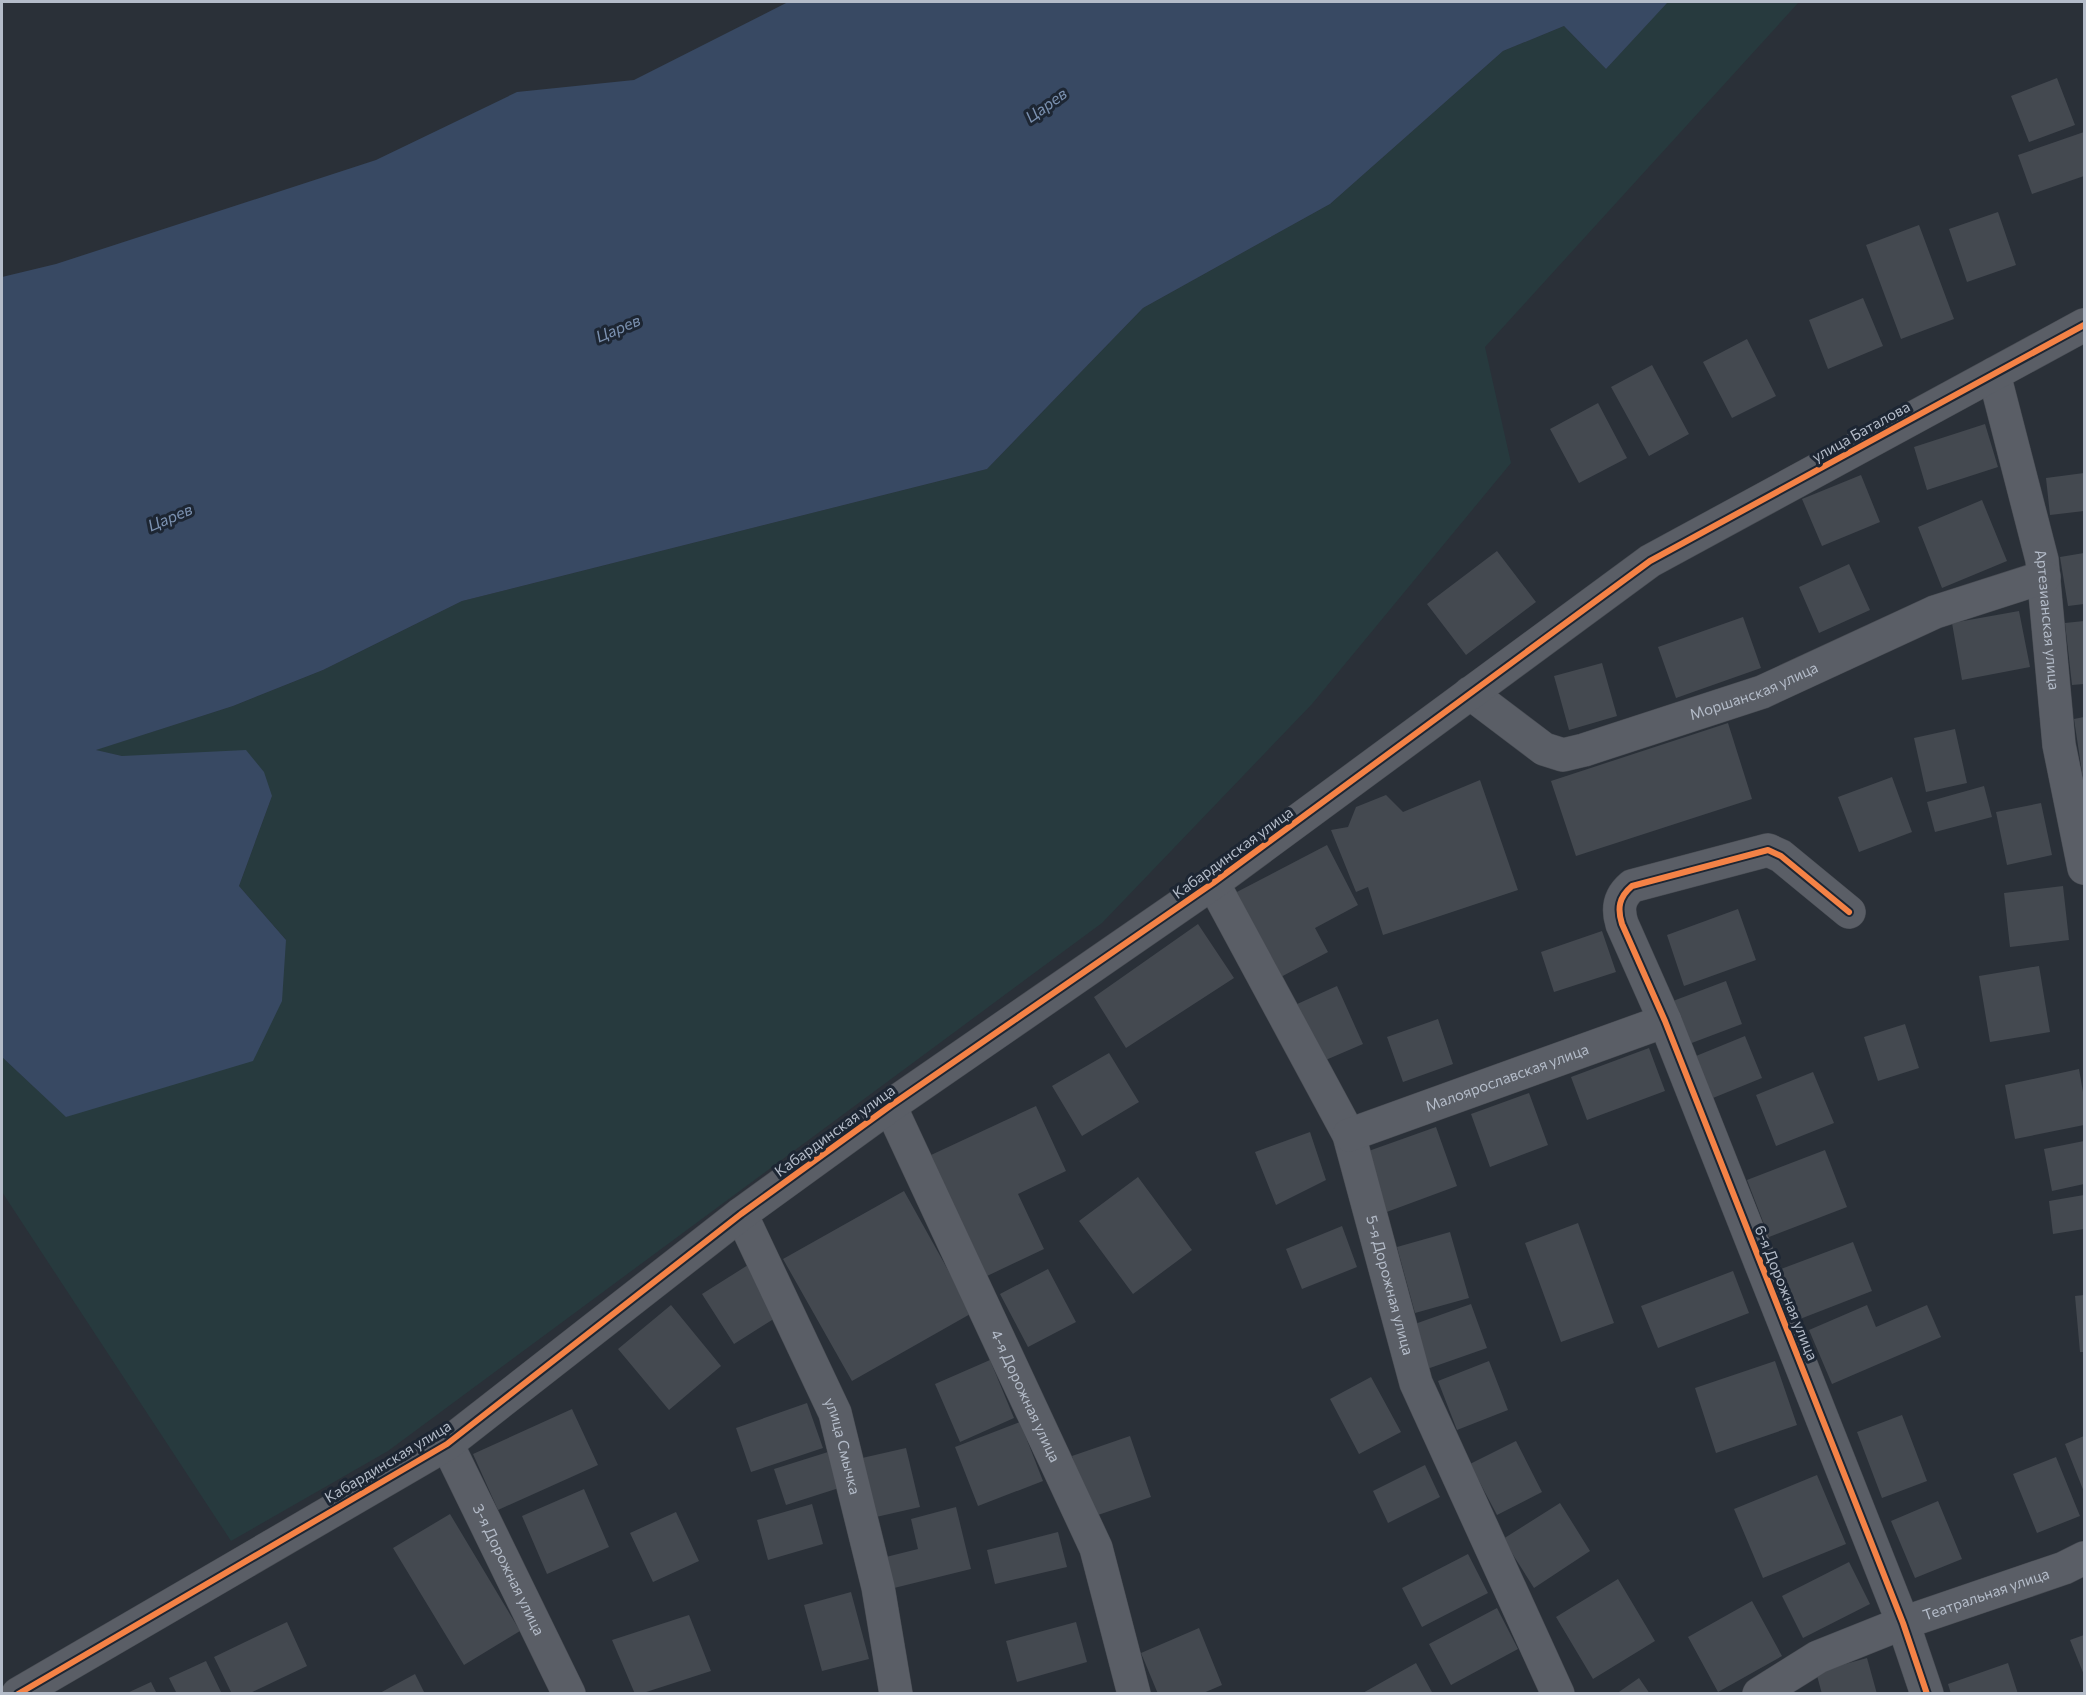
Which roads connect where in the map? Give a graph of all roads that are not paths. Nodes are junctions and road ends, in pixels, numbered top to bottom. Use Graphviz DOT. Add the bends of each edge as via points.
graph roads {
  1 [pos="2085,325"];
  2 [pos="1994,374"];
  3 [pos="1650,561"];
  4 [pos="2044,577"];
  5 [pos="1470,693"];
  6 [pos="2085,868"];
  7 [pos="1214,883"];
  8 [pos="1849,912"];
  9 [pos="1665,1021"];
  10 [pos="890,1106"];
  11 [pos="1349,1135"];
  12 [pos="741,1214"];
  13 [pos="447,1444"];
  14 [pos="2085,1558"];
  15 [pos="1903,1623"];
  16 [pos="18,1694"];
  17 [pos="569,1694"];
  18 [pos="896,1694"];
  19 [pos="1134,1694"];
  20 [pos="1558,1694"];
  21 [pos="1759,1694"];
  22 [pos="1927,1694"];
  1 -- 2 [label="street, улица Баталова"];
  2 -- 3 [label="street, улица Баталова"];
  2 -- 4 [label="street, Артезианская улица"];
  3 -- 5 [label="street, Кабардинская улица"];
  4 -- 5 [label="street, Моршанская улица" via="1935,612 1761,692 1563,755 1544,749"];
  4 -- 6 [label="street, Артезианская улица" via="2059,745"];
  5 -- 7 [label="street, Кабардинская улица"];
  7 -- 10 [label="street, Кабардинская улица"];
  7 -- 11 [label="street, 5-я Дорожная улица"];
  8 -- 9 [label="street, 6-я Дорожная улица" via="1781,856 1768,850 1632,886 1624,892 1619,915"];
  9 -- 11 [label="street, Малоярославская улица"];
  9 -- 15 [label="street, 6-я Дорожная улица"];
  10 -- 12 [label="street, Кабардинская улица"];
  10 -- 19 [label="street, 4-я Дорожная улица" via="1096,1548"];
  11 -- 20 [label="street, 5-я Дорожная улица" via="1416,1383"];
  12 -- 13 [label="street, Кабардинская улица"];
  12 -- 18 [label="street, улица Смычка" via="835,1413 878,1587"];
  13 -- 16 [label="street, Кабардинская улица"];
  13 -- 17 [label="street, 3-я Дорожная улица"];
  14 -- 15 [label="street, Театральная улица"];
  15 -- 21 [label="street, Театральная улица" via="1818,1657"];
  15 -- 22 [label="street, 6-я Дорожная улица"];
}
